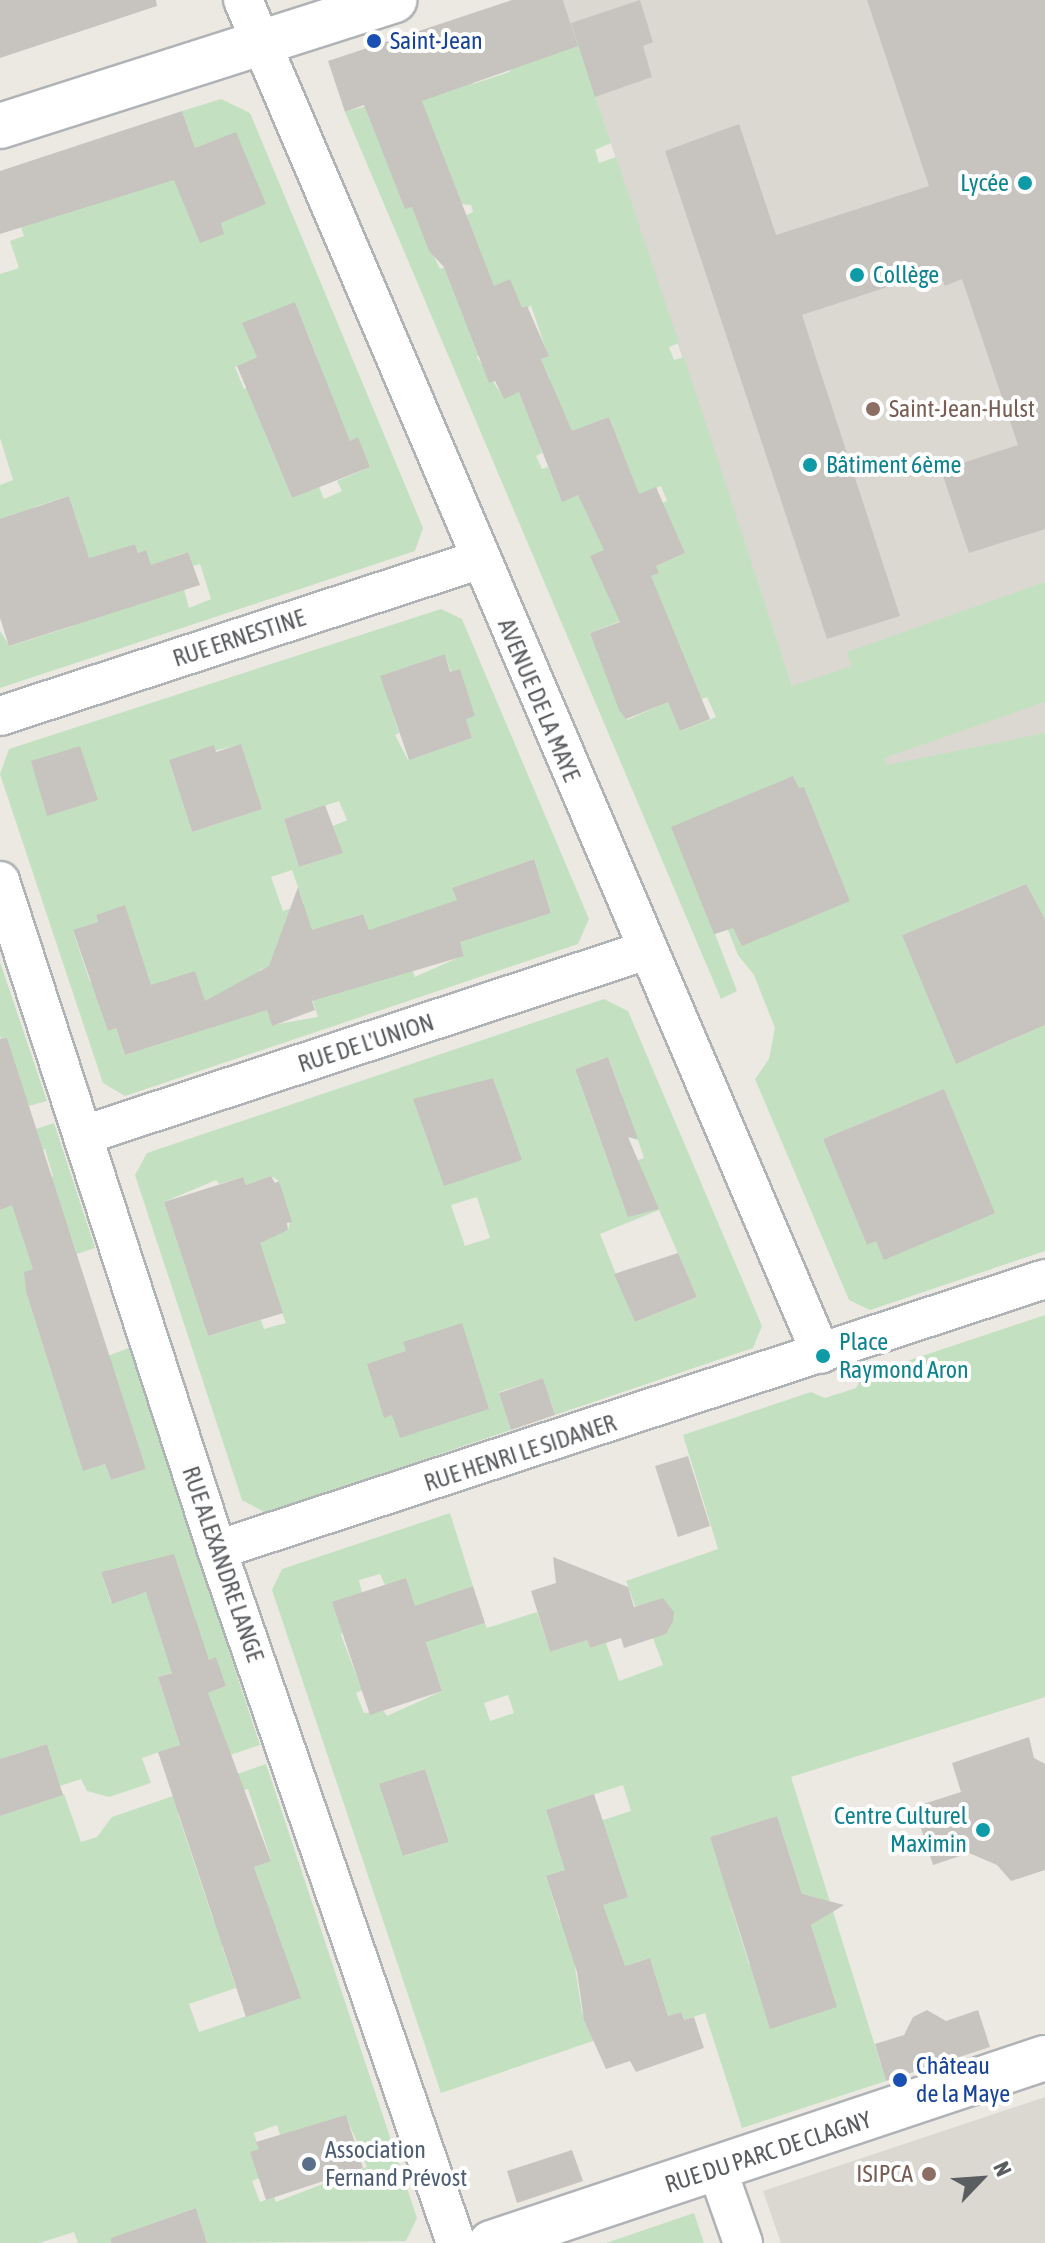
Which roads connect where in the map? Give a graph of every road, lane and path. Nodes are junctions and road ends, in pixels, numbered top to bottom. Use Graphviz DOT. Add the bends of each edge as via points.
graph roads {
  1 [pos="243,0"];
  2 [pos="394,0"];
  3 [pos="260,43"];
  4 [pos="0,126"];
  5 [pos="478,560"];
  6 [pos="0,716"];
  7 [pos="0,881"];
  8 [pos="647,950"];
  9 [pos="84,1135"];
  10 [pos="1045,1279"];
  11 [pos="821,1354"];
  12 [pos="217,1550"];
  13 [pos="1045,2058"];
  14 [pos="717,2169"];
  15 [pos="456,2243"];
  16 [pos="491,2243"];
  17 [pos="743,2243"];
  1 -- 3 [label="street, AVENUE DE LA MAYE"];
  2 -- 3 [label="street"];
  3 -- 4 [label="street"];
  3 -- 5 [label="street, AVENUE DE LA MAYE"];
  5 -- 6 [label="street, RUE ERNESTINE"];
  5 -- 8 [label="street, AVENUE DE LA MAYE"];
  7 -- 9 [label="street, RUE ALEXANDRE LANGE"];
  8 -- 9 [label="street, RUE DE L'UNION"];
  8 -- 11 [label="street, AVENUE DE LA MAYE"];
  9 -- 12 [label="street, RUE ALEXANDRE LANGE"];
  10 -- 11 [label="street, RUE HENRI LE SIDANER"];
  11 -- 12 [label="street, RUE HENRI LE SIDANER"];
  12 -- 15 [label="street, RUE ALEXANDRE LANGE"];
  13 -- 14 [label="street, RUE DU PARC DE CLAGNY"];
  14 -- 16 [label="street, RUE DU PARC DE CLAGNY"];
  14 -- 17 [label="street"];
}
